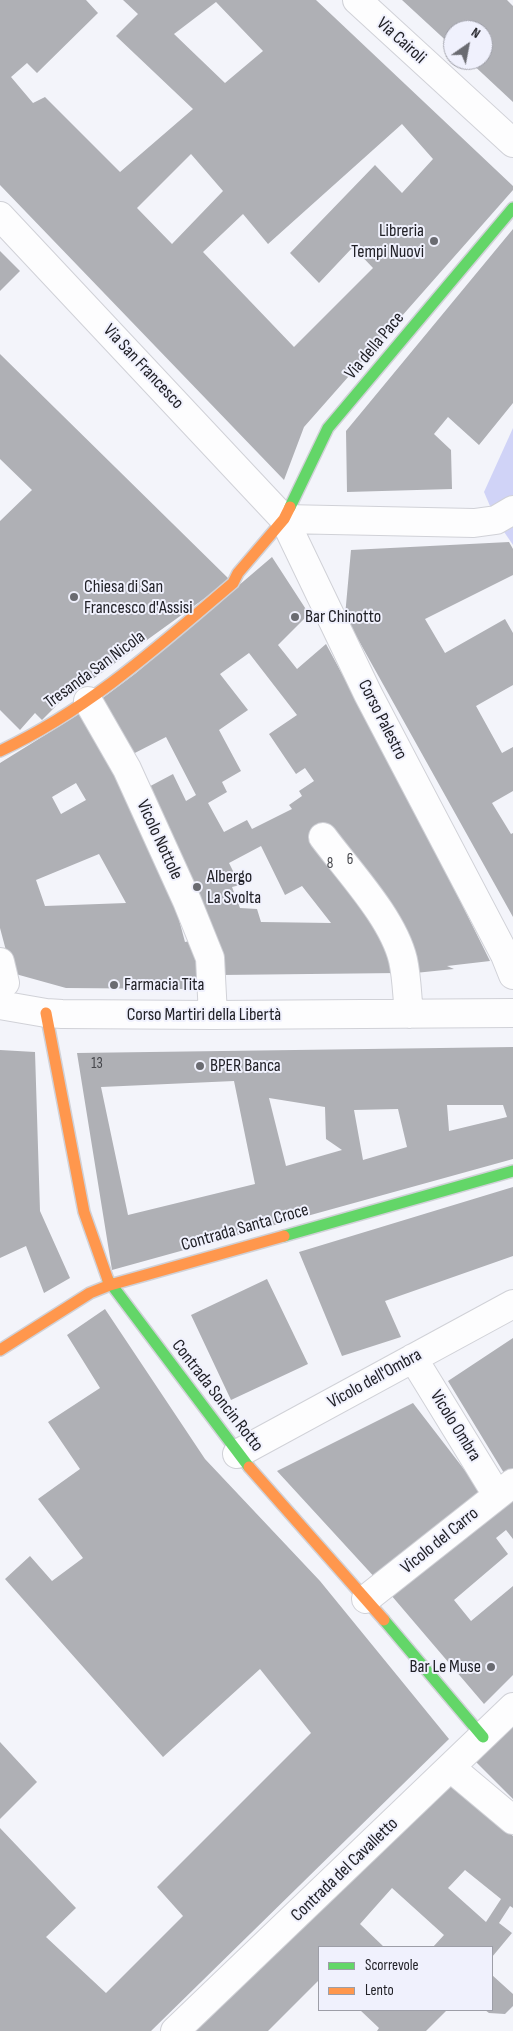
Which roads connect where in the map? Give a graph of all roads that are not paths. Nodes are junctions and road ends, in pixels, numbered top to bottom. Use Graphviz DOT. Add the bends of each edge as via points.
graph roads {
  1 [pos="356,0"];
  2 [pos="513,143"];
  3 [pos="513,208"];
  4 [pos="0,216"];
  5 [pos="513,510"];
  6 [pos="284,519"];
  7 [pos="88,701"];
  8 [pos="0,751"];
  9 [pos="324,837"];
  10 [pos="513,974"];
  11 [pos="2,984"];
  12 [pos="46,1013"];
  13 [pos="513,1013"];
  14 [pos="409,1014"];
  15 [pos="213,1015"];
  16 [pos="513,1171"];
  17 [pos="110,1285"];
  18 [pos="513,1304"];
  19 [pos="0,1350"];
  20 [pos="413,1358"];
  21 [pos="237,1454"];
  22 [pos="505,1489"];
  23 [pos="366,1599"];
  24 [pos="513,1707"];
  25 [pos="483,1736"];
  26 [pos="452,1768"];
  27 [pos="513,1820"];
  28 [pos="176,2031"];
  1 -- 2 [label="street, Via Cairoli"];
  3 -- 6 [label="street, Via della Pace" via="328,428"];
  4 -- 6 [label="street, Via San Francesco"];
  5 -- 6 [label="street" via="496,520 474,523"];
  6 -- 7 [label="street, Tresanda San Nicola" via="238,572 233,583"];
  6 -- 10 [label="street, Corso Palestro" via="368,694 506,955"];
  7 -- 8 [label="street, Tresanda San Nicola"];
  7 -- 15 [label="street, Vicolo Nottole" via="127,769 210,958"];
  9 -- 14 [label="street" via="392,934 403,958"];
  11 -- 12 [label="street, Corso Martiri della Libertà"];
  12 -- 15 [label="street, Corso Martiri della Libertà"];
  12 -- 17 [label="street, Contrada Soncin Rotto" via="84,1212"];
  13 -- 14 [label="street, Corso Martiri della Libertà"];
  14 -- 15 [label="street, Corso Martiri della Libertà"];
  16 -- 17 [label="street, Contrada Santa Croce"];
  17 -- 19 [label="street, Contrada Santa Croce" via="90,1293"];
  17 -- 21 [label="street, Contrada Soncin Rotto"];
  18 -- 20 [label="street, Vicolo dell'Ombra"];
  20 -- 21 [label="street, Vicolo dell'Ombra"];
  20 -- 22 [label="street, Vicolo Ombra"];
  21 -- 23 [label="street, Contrada Soncin Rotto"];
  22 -- 23 [label="street, Vicolo del Carro"];
  23 -- 25 [label="street, Contrada Soncin Rotto"];
  24 -- 25 [label="street, Contrada del Cavalletto"];
  25 -- 26 [label="street, Contrada del Cavalletto"];
  26 -- 27 [label="street"];
  26 -- 28 [label="street, Contrada del Cavalletto"];
}
